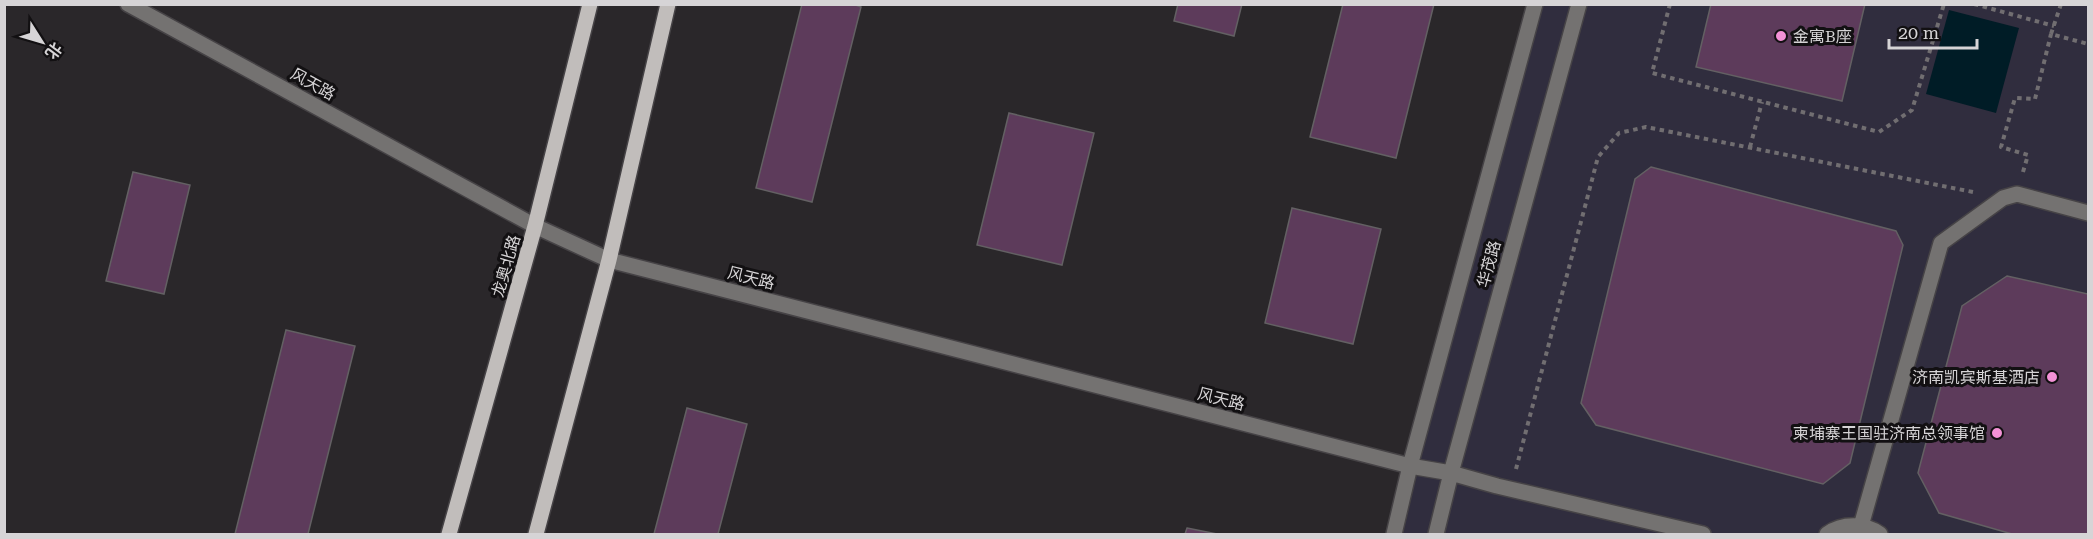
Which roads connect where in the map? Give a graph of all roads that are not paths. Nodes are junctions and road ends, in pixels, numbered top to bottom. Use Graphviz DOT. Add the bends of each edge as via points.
graph roads {
  1 [pos="128,4"];
  2 [pos="590,4"];
  3 [pos="668,4"];
  4 [pos="1535,4"];
  5 [pos="1579,4"];
  6 [pos="2088,213"];
  7 [pos="536,226"];
  8 [pos="609,260"];
  9 [pos="1410,466"];
  10 [pos="1451,473"];
  11 [pos="1861,526"];
  12 [pos="449,534"];
  13 [pos="536,534"];
  14 [pos="1394,534"];
  15 [pos="1436,534"];
  16 [pos="1703,534"];
  17 [pos="1827,534"];
  18 [pos="1880,534"];
  1 -- 7 [label="street, 风天路"];
  2 -- 7 [label="main road, 龙奥北路"];
  3 -- 8 [label="main road"];
  4 -- 9 [label="street, 华茂路"];
  5 -- 10 [label="street, 华茂路"];
  6 -- 11 [label="street" via="2010,196 1941,243"];
  7 -- 8 [label="street, 风天路"];
  7 -- 12 [label="main road, 龙奥北路"];
  8 -- 9 [label="street, 风天路"];
  8 -- 13 [label="main road"];
  9 -- 10 [label="street, 风天路"];
  9 -- 14 [label="street, 华茂路"];
  10 -- 15 [label="street, 华茂路"];
  10 -- 16 [label="street, 风天路"];
  11 -- 17 [label="street" via="1846,526"];
  11 -- 18 [label="street"];
}
